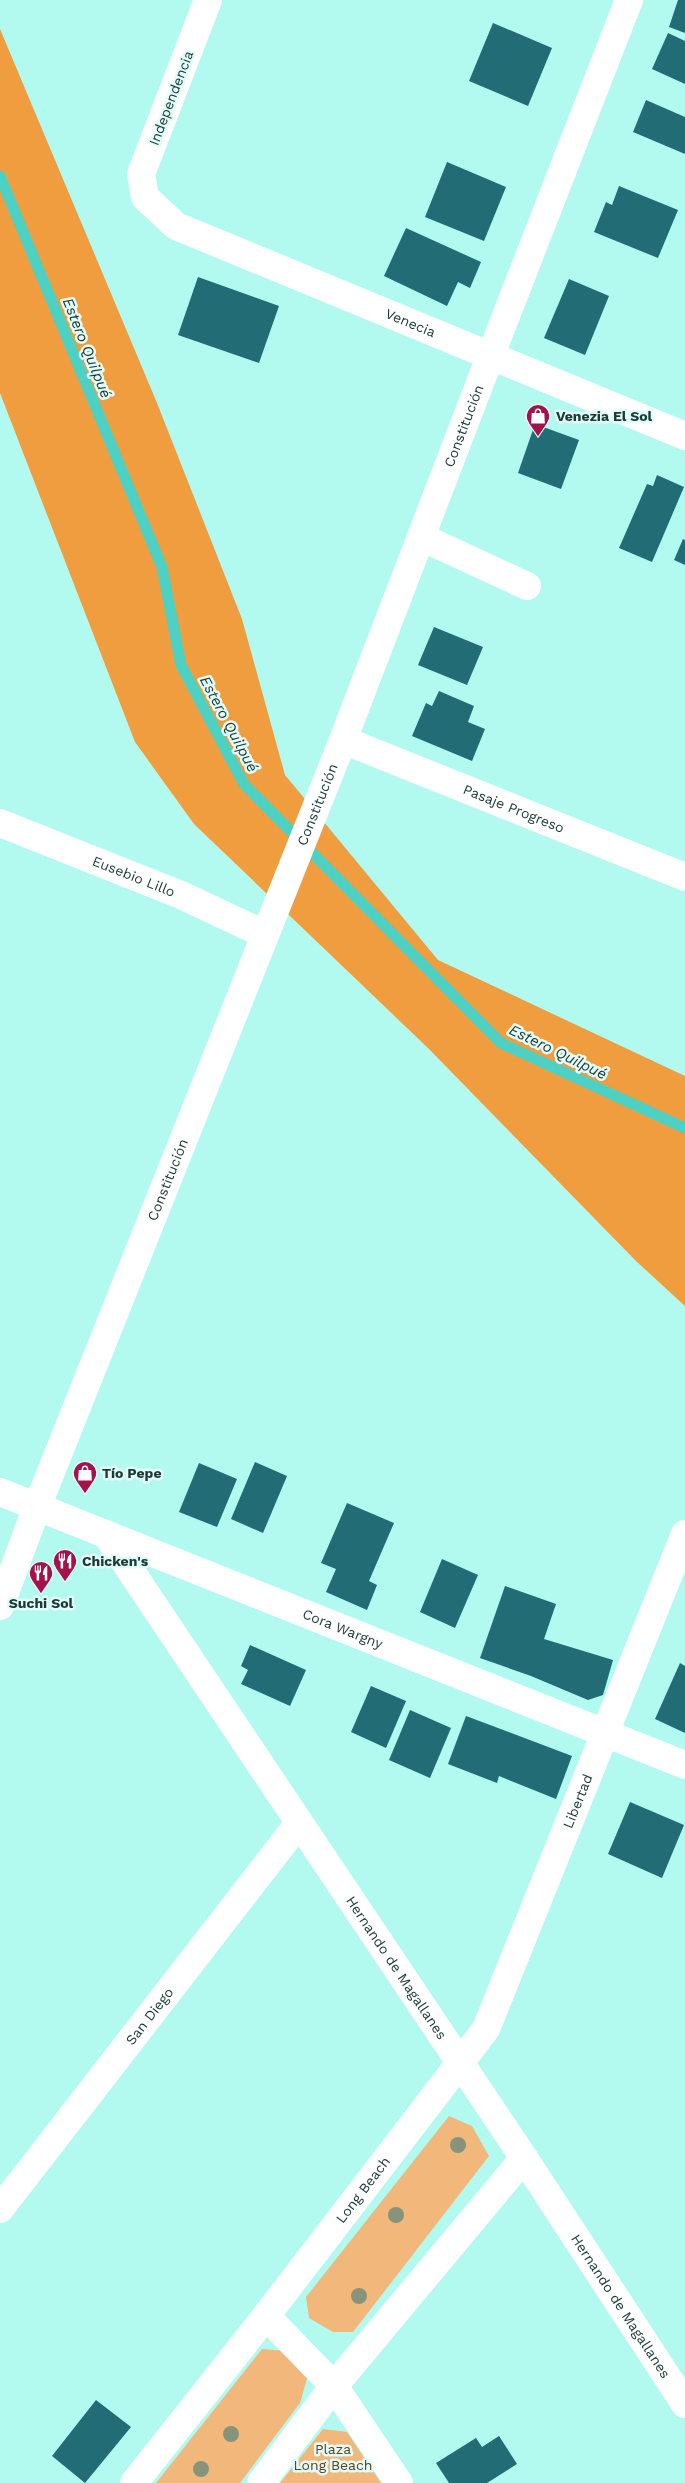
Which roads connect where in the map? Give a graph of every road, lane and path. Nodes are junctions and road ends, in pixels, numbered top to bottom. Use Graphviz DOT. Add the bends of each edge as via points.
graph roads {
  1 [pos="208,0"];
  2 [pos="629,0"];
  3 [pos="145,197"];
  4 [pos="490,357"];
  5 [pos="685,436"];
  6 [pos="421,537"];
  7 [pos="527,586"];
  8 [pos="343,740"];
  9 [pos="0,822"];
  10 [pos="685,877"];
  11 [pos="264,934"];
  12 [pos="0,1492"];
  13 [pos="37,1506"];
  14 [pos="106,1534"];
  15 [pos="685,1534"];
  16 [pos="0,1606"];
  17 [pos="606,1735"];
  18 [pos="685,1765"];
  19 [pos="299,1823"];
  20 [pos="460,2063"];
  21 [pos="524,2158"];
  22 [pos="0,2209"];
  23 [pos="266,2316"];
  24 [pos="334,2386"];
  25 [pos="685,2404"];
  26 [pos="134,2483"];
  27 [pos="261,2483"];
  28 [pos="399,2483"];
  1 -- 3 [label="street, Independencia" via="141,174"];
  2 -- 4 [label="street, Constitución"];
  3 -- 4 [label="street, Venecia" via="176,226"];
  4 -- 5 [label="street, Venecia"];
  4 -- 6 [label="street, Constitución"];
  6 -- 7 [label="street"];
  6 -- 8 [label="street, Constitución"];
  8 -- 10 [label="street, Pasaje Progreso"];
  8 -- 11 [label="street, Constitución"];
  9 -- 11 [label="street, Eusebio Lillo" via="181,896"];
  11 -- 13 [label="street, Constitución"];
  12 -- 13 [label="street, Cora Wargny"];
  13 -- 14 [label="street, Cora Wargny"];
  13 -- 16 [label="street, Constitución"];
  14 -- 17 [label="street, Cora Wargny"];
  14 -- 19 [label="street, Hernando de Magallanes"];
  15 -- 17 [label="street, Libertad"];
  17 -- 18 [label="street, Cora Wargny"];
  17 -- 20 [label="street, Libertad" via="486,2029"];
  19 -- 20 [label="street, Hernando de Magallanes"];
  19 -- 22 [label="street, San Diego"];
  20 -- 21 [label="street, Hernando de Magallanes"];
  20 -- 23 [label="street, Long Beach"];
  21 -- 24 [label="street"];
  21 -- 25 [label="street, Hernando de Magallanes"];
  23 -- 24 [label="street"];
  23 -- 26 [label="street, Long Beach"];
  24 -- 27 [label="street"];
  24 -- 28 [label="street"];
}
